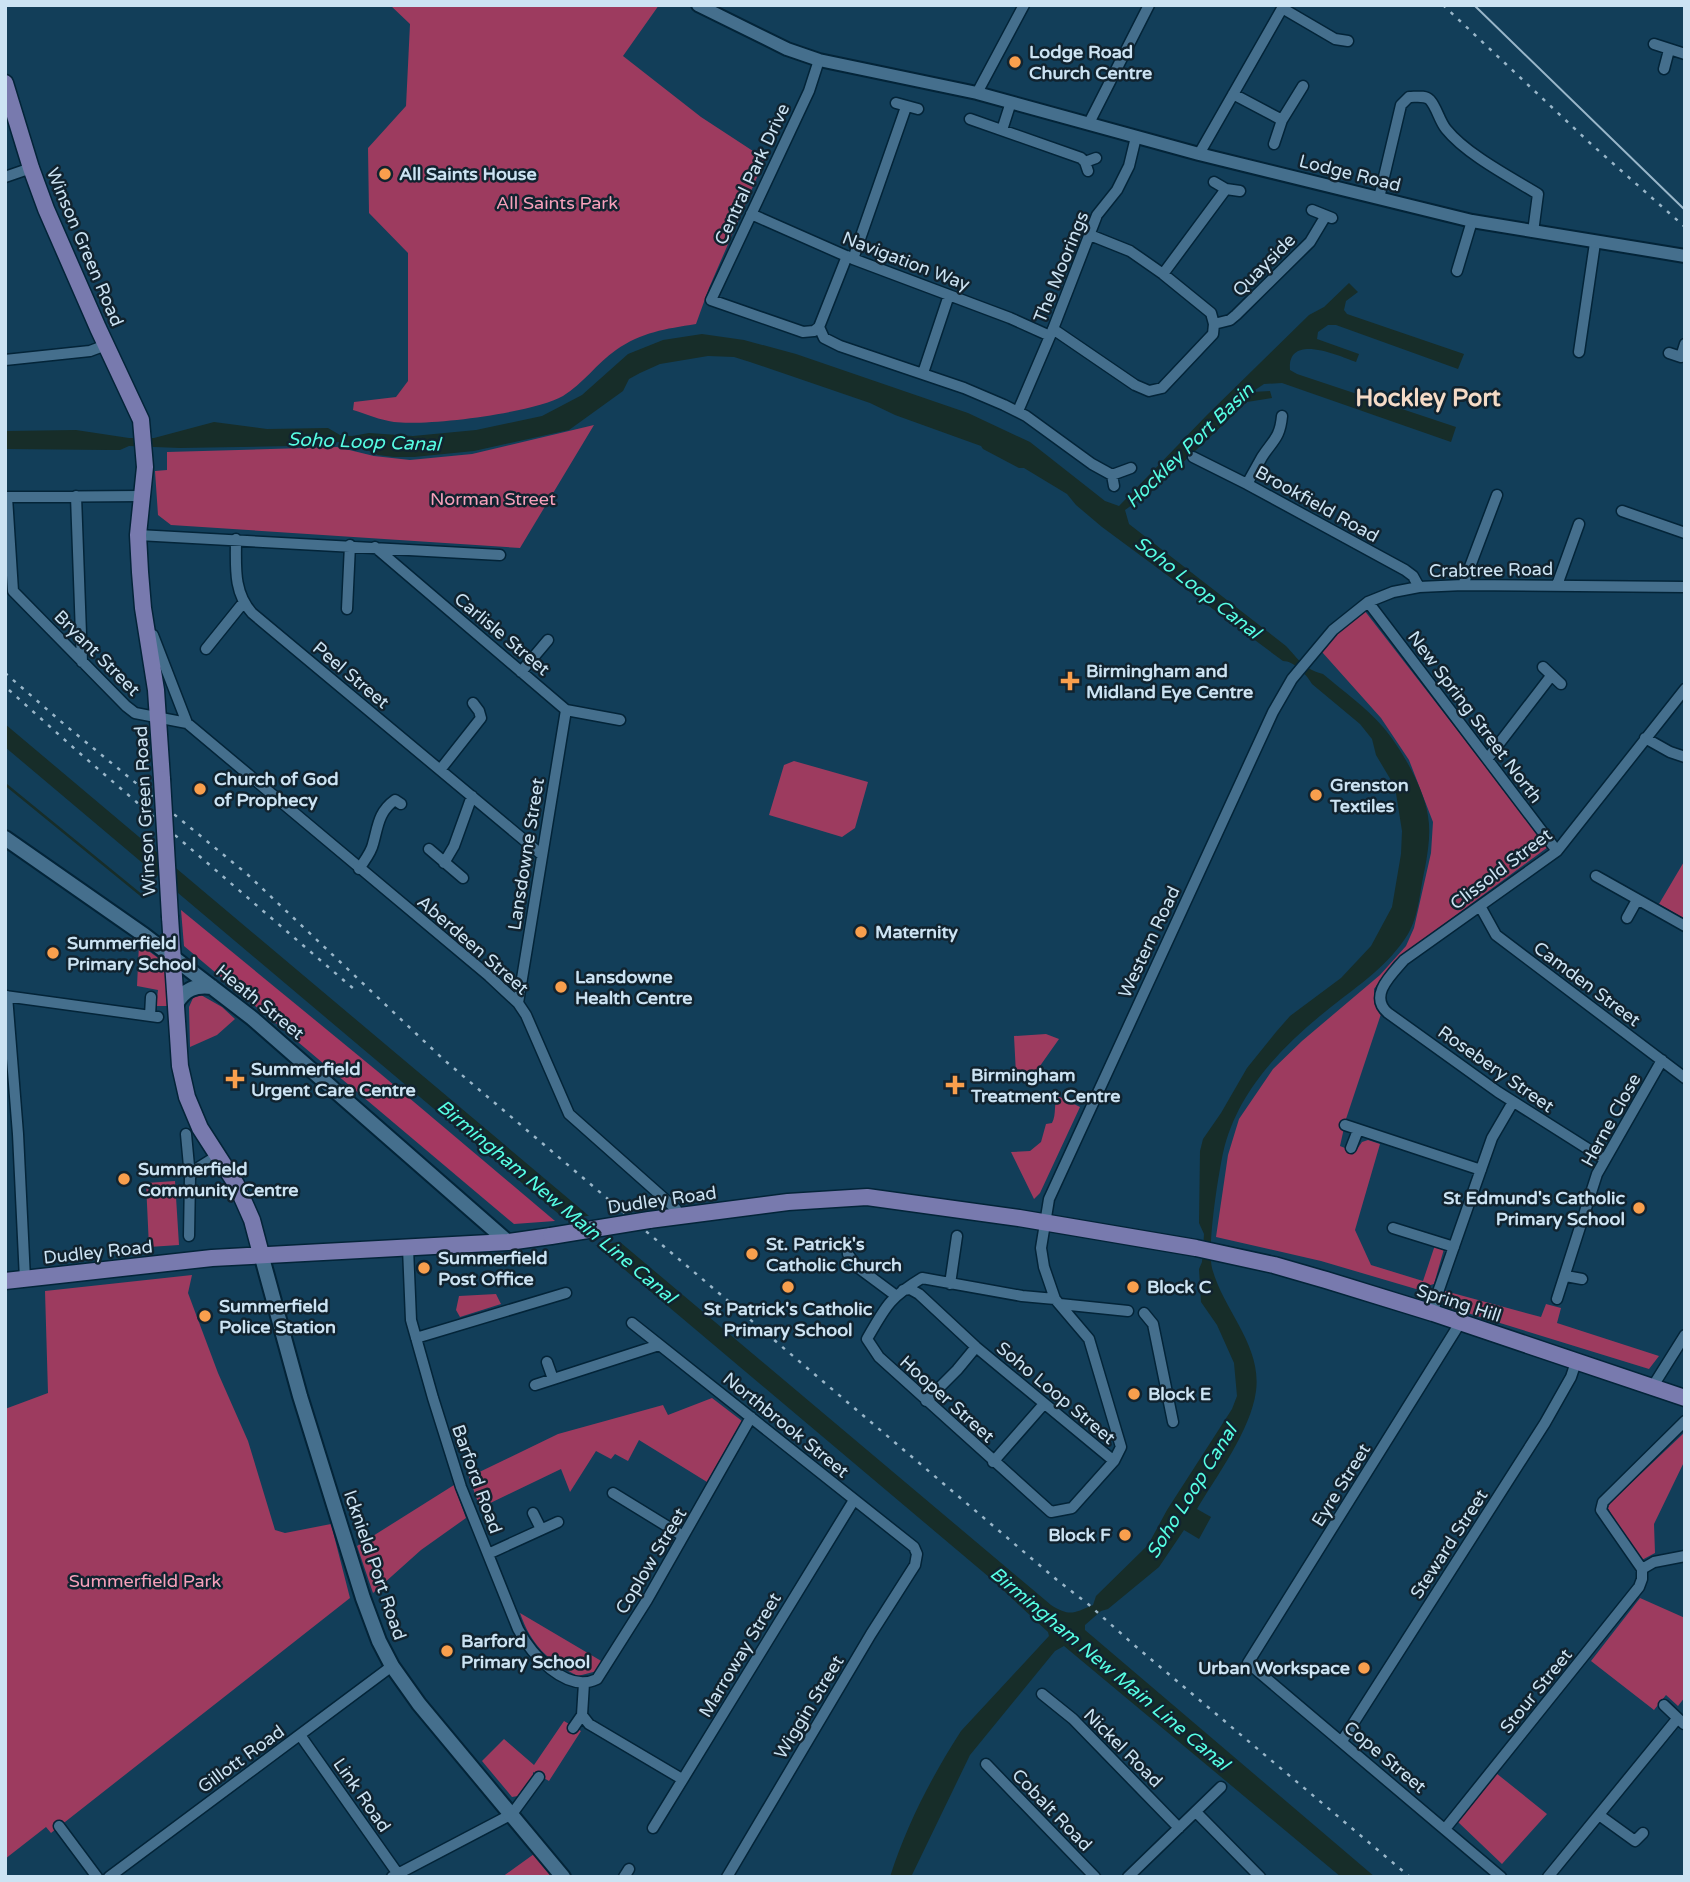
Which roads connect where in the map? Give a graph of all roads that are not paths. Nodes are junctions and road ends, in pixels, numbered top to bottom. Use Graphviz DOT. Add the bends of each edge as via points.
graph roads {
  1 [pos="698,5"];
  2 [pos="1024,5"];
  3 [pos="1149,5"];
  4 [pos="1283,7"];
  5 [pos="720,10"];
  6 [pos="1348,41"];
  7 [pos="1654,44"];
  8 [pos="1670,50"];
  9 [pos="1685,54"];
  10 [pos="819,60"];
  11 [pos="1664,69"];
  12 [pos="5,83"];
  13 [pos="1303,86"];
  14 [pos="977,93"];
  15 [pos="1233,94"];
  16 [pos="1011,102"];
  17 [pos="918,109"];
  18 [pos="970,119"];
  19 [pos="1282,120"];
  20 [pos="1089,123"];
  21 [pos="1002,130"];
  22 [pos="1136,137"];
  23 [pos="1274,144"];
  24 [pos="1199,154"];
  25 [pos="1096,158"];
  26 [pos="31,168"];
  27 [pos="5,177"];
  28 [pos="1214,182"];
  29 [pos="1226,189"];
  30 [pos="1240,191"];
  31 [pos="1379,198"];
  32 [pos="1312,210"];
  33 [pos="751,214"];
  34 [pos="1472,221"];
  35 [pos="1533,232"];
  36 [pos="1090,235"];
  37 [pos="1595,243"];
  38 [pos="1685,256"];
  39 [pos="850,257"];
  40 [pos="1457,271"];
  41 [pos="1163,274"];
  42 [pos="948,295"];
  43 [pos="1214,324"];
  44 [pos="819,327"];
  45 [pos="1052,333"];
  46 [pos="1685,344"];
  47 [pos="106,345"];
  48 [pos="1579,352"];
  49 [pos="1669,353"];
  50 [pos="5,360"];
  51 [pos="923,373"];
  52 [pos="1018,411"];
  53 [pos="1282,416"];
  54 [pos="1193,457"];
  55 [pos="1130,468"];
  56 [pos="1247,484"];
  57 [pos="1497,495"];
  58 [pos="76,496"];
  59 [pos="141,496"];
  60 [pos="1622,511"];
  61 [pos="1685,533"];
  62 [pos="138,535"];
  63 [pos="1587,536"];
  64 [pos="236,539"];
  65 [pos="350,545"];
  66 [pos="375,547"];
  67 [pos="500,555"];
  68 [pos="1463,585"];
  69 [pos="1557,585"];
  70 [pos="1419,587"];
  71 [pos="1685,587"];
  72 [pos="1368,602"];
  73 [pos="243,603"];
  74 [pos="143,608"];
  75 [pos="347,609"];
  76 [pos="548,640"];
  77 [pos="1318,647"];
  78 [pos="206,649"];
  79 [pos="82,662"];
  80 [pos="1543,667"];
  81 [pos="521,672"];
  82 [pos="1551,676"];
  83 [pos="1561,684"];
  84 [pos="1685,689"];
  85 [pos="473,703"];
  86 [pos="566,710"];
  87 [pos="158,717"];
  88 [pos="620,720"];
  89 [pos="187,723"];
  90 [pos="1645,738"];
  91 [pos="1685,757"];
  92 [pos="1488,758"];
  93 [pos="440,770"];
  94 [pos="472,796"];
  95 [pos="401,804"];
  96 [pos="5,838"];
  97 [pos="429,849"];
  98 [pos="1557,851"];
  99 [pos="542,855"];
  100 [pos="444,863"];
  101 [pos="359,869"];
  102 [pos="1596,876"];
  103 [pos="463,878"];
  104 [pos="1637,900"];
  105 [pos="1480,906"];
  106 [pos="1628,918"];
  107 [pos="1685,926"];
  108 [pos="172,958"];
  109 [pos="212,987"];
  110 [pos="6,996"];
  111 [pos="1379,996"];
  112 [pos="151,997"];
  113 [pos="518,1003"];
  114 [pos="176,1004"];
  115 [pos="1662,1060"];
  116 [pos="1685,1078"];
  117 [pos="1513,1102"];
  118 [pos="1345,1125"];
  119 [pos="1358,1130"];
  120 [pos="186,1133"];
  121 [pos="1351,1148"];
  122 [pos="217,1156"];
  123 [pos="1604,1159"];
  124 [pos="1480,1170"];
  125 [pos="190,1177"];
  126 [pos="679,1216"];
  127 [pos="1044,1222"];
  128 [pos="1393,1228"];
  129 [pos="189,1236"];
  130 [pos="957,1236"];
  131 [pos="508,1242"];
  132 [pos="847,1242"];
  133 [pos="1454,1247"];
  134 [pos="408,1248"];
  135 [pos="1196,1248"];
  136 [pos="261,1254"];
  137 [pos="1566,1276"];
  138 [pos="25,1279"];
  139 [pos="1582,1279"];
  140 [pos="5,1281"];
  141 [pos="950,1284"];
  142 [pos="899,1292"];
  143 [pos="566,1293"];
  144 [pos="1557,1299"];
  145 [pos="1057,1302"];
  146 [pos="1128,1311"];
  147 [pos="1143,1313"];
  148 [pos="1433,1314"];
  149 [pos="632,1322"];
  150 [pos="1460,1323"];
  151 [pos="1685,1335"];
  152 [pos="416,1338"];
  153 [pos="659,1345"];
  154 [pos="975,1347"];
  155 [pos="547,1362"];
  156 [pos="1576,1362"];
  157 [pos="552,1380"];
  158 [pos="535,1385"];
  159 [pos="1653,1386"];
  160 [pos="1685,1398"];
  161 [pos="926,1402"];
  162 [pos="1044,1405"];
  163 [pos="751,1417"];
  164 [pos="1685,1421"];
  165 [pos="1173,1422"];
  166 [pos="1114,1461"];
  167 [pos="993,1462"];
  168 [pos="613,1493"];
  169 [pos="853,1500"];
  170 [pos="533,1513"];
  171 [pos="558,1521"];
  172 [pos="541,1529"];
  173 [pos="683,1536"];
  174 [pos="488,1554"];
  175 [pos="917,1554"];
  176 [pos="1685,1556"];
  177 [pos="1642,1569"];
  178 [pos="1248,1663"];
  179 [pos="391,1666"];
  180 [pos="584,1683"];
  181 [pos="1042,1695"];
  182 [pos="1664,1705"];
  183 [pos="582,1715"];
  184 [pos="1680,1721"];
  185 [pos="573,1728"];
  186 [pos="300,1735"];
  187 [pos="1342,1741"];
  188 [pos="986,1764"];
  189 [pos="539,1777"];
  190 [pos="682,1779"];
  191 [pos="1221,1787"];
  192 [pos="1196,1812"];
  193 [pos="512,1814"];
  194 [pos="1599,1815"];
  195 [pos="59,1826"];
  196 [pos="653,1828"];
  197 [pos="1179,1828"];
  198 [pos="1445,1829"];
  199 [pos="1643,1833"];
  200 [pos="395,1875"];
  201 [pos="1133,1875"];
  202 [pos="97,1877"];
  203 [pos="108,1877"];
  204 [pos="563,1877"];
  205 [pos="727,1877"];
  206 [pos="1095,1877"];
  207 [pos="1259,1877"];
  208 [pos="1501,1877"];
  209 [pos="1548,1877"];
  1 -- 5 [label="street, Lodge Road"];
  2 -- 14 [label="street"];
  3 -- 20 [label="street"];
  4 -- 6 [label="street"];
  4 -- 15 [label="street"];
  5 -- 10 [label="street, Lodge Road" via="787,49"];
  7 -- 8 [label="street"];
  8 -- 9 [label="street"];
  8 -- 11 [label="street"];
  10 -- 14 [label="street, Lodge Road"];
  10 -- 33 [label="street, Central Park Drive"];
  12 -- 26 [label="main road, Winson Green Road"];
  13 -- 19 [label="street"];
  14 -- 16 [label="street, Lodge Road"];
  15 -- 19 [label="street"];
  15 -- 24 [label="street"];
  16 -- 20 [label="street, Lodge Road"];
  16 -- 21 [label="street"];
  17 -- 39 [label="street" via="901,105"];
  18 -- 21 [label="street"];
  19 -- 23 [label="street"];
  20 -- 22 [label="street, Lodge Road"];
  21 -- 25 [label="street" via="1081,158 1087,167"];
  22 -- 24 [label="street, Lodge Road"];
  22 -- 36 [label="street, The Moorings" via="1129,166 1097,215"];
  24 -- 31 [label="street, Lodge Road"];
  26 -- 27 [label="street"];
  26 -- 47 [label="main road, Winson Green Road"];
  28 -- 29 [label="street"];
  29 -- 30 [label="street"];
  29 -- 41 [label="street"];
  31 -- 34 [label="street, Lodge Road"];
  31 -- 35 [label="street" via="1401,105 1409,97 1425,97 1460,144 1538,194"];
  32 -- 43 [label="street, Quayside" via="1329,218 1310,242 1236,315"];
  33 -- 39 [label="street, Navigation Way"];
  33 -- 44 [label="street, Central Park Drive" via="712,300 803,332"];
  34 -- 35 [label="street, Lodge Road"];
  34 -- 40 [label="street"];
  35 -- 37 [label="street, Lodge Road"];
  36 -- 41 [label="street" via="1130,251"];
  36 -- 45 [label="street, The Moorings"];
  37 -- 38 [label="street, Lodge Road"];
  37 -- 48 [label="street"];
  39 -- 42 [label="street, Navigation Way"];
  39 -- 44 [label="street"];
  41 -- 43 [label="street" via="1207,309"];
  42 -- 45 [label="street, Navigation Way"];
  42 -- 51 [label="street"];
  43 -- 45 [label="street, Navigation Way" via="1209,340 1162,387 1149,391"];
  44 -- 51 [label="street" via="824,338 840,346"];
  45 -- 52 [label="street, The Moorings"];
  46 -- 49 [label="street" via="1681,357"];
  47 -- 50 [label="street" via="90,351"];
  47 -- 59 [label="main road, Winson Green Road" via="141,423"];
  51 -- 52 [label="street"];
  52 -- 55 [label="street" via="1113,480"];
  53 -- 56 [label="street" via="1279,443 1263,454"];
  54 -- 56 [label="street, Brookfield Road"];
  56 -- 70 [label="street, Brookfield Road" via="1405,570"];
  57 -- 68 [label="street"];
  58 -- 59 [label="street"];
  58 -- 79 [label="street"];
  58 -- 79 [label="street, Bryant Street" via="7,497 13,591"];
  59 -- 62 [label="main road, Winson Green Road"];
  60 -- 61 [label="street"];
  62 -- 64 [label="street"];
  62 -- 74 [label="main road, Winson Green Road"];
  63 -- 69 [label="street" via="1577,528"];
  64 -- 65 [label="street"];
  64 -- 73 [label="street"];
  65 -- 66 [label="street"];
  65 -- 75 [label="street"];
  66 -- 67 [label="street"];
  66 -- 81 [label="street, Carlisle Street"];
  68 -- 69 [label="street, Crabtree Road"];
  68 -- 70 [label="street, Crabtree Road"];
  69 -- 71 [label="street, Crabtree Road"];
  70 -- 72 [label="street, Crabtree Road"];
  72 -- 77 [label="street, Crabtree Road"];
  72 -- 92 [label="street, New Spring Street North"];
  73 -- 78 [label="street"];
  73 -- 93 [label="street, Peel Street"];
  74 -- 87 [label="main road, Winson Green Road"];
  74 -- 89 [label="street"];
  76 -- 81 [label="street"];
  77 -- 127 [label="street, Western Road" via="1273,712 1049,1199"];
  79 -- 87 [label="street, Bryant Street" via="135,713"];
  80 -- 82 [label="street"];
  81 -- 86 [label="street, Carlisle Street"];
  82 -- 83 [label="street"];
  82 -- 92 [label="street"];
  84 -- 90 [label="street, Clissold Street"];
  85 -- 93 [label="street" via="481,718"];
  86 -- 88 [label="street, Carlisle Street"];
  86 -- 99 [label="street, Lansdowne Street"];
  87 -- 89 [label="street, Aberdeen Street"];
  87 -- 108 [label="main road, Winson Green Road, bridge"];
  89 -- 101 [label="street, Aberdeen Street"];
  90 -- 91 [label="street"];
  90 -- 98 [label="street, Clissold Street"];
  92 -- 98 [label="street, New Spring Street North"];
  93 -- 94 [label="street, Peel Street"];
  94 -- 99 [label="street, Peel Street"];
  94 -- 100 [label="street"];
  95 -- 101 [label="street" via="395,800 383,811 373,847"];
  96 -- 108 [label="main road, Heath Street"];
  97 -- 100 [label="street"];
  98 -- 105 [label="street, Clissold Street"];
  99 -- 113 [label="street, Lansdowne Street"];
  100 -- 103 [label="street"];
  101 -- 113 [label="street, Aberdeen Street"];
  102 -- 104 [label="street"];
  104 -- 106 [label="street"];
  104 -- 107 [label="street"];
  105 -- 111 [label="street, Clissold Street" via="1404,960"];
  105 -- 115 [label="street, Camden Street" via="1496,935"];
  108 -- 109 [label="main road, Heath Street"];
  108 -- 114 [label="main road, Winson Green Road"];
  109 -- 114 [label="main road" via="190,989"];
  109 -- 131 [label="main road, Heath Street" via="335,1088"];
  110 -- 112 [label="street" via="154,1016"];
  110 -- 138 [label="street"];
  111 -- 117 [label="street, Rosebery Street" via="1381,1007"];
  113 -- 126 [label="street, Aberdeen Street" via="569,1114 638,1173"];
  114 -- 122 [label="main road, Winson Green Road" via="187,1097"];
  115 -- 116 [label="street, Camden Street"];
  115 -- 123 [label="street, Herne Close"];
  117 -- 123 [label="street, Rosebery Street"];
  117 -- 124 [label="street"];
  118 -- 119 [label="street"];
  119 -- 121 [label="street"];
  119 -- 124 [label="street"];
  120 -- 125 [label="street"];
  122 -- 125 [label="street"];
  122 -- 136 [label="main road, Winson Green Road" via="236,1184"];
  123 -- 137 [label="street, Herne Close"];
  124 -- 133 [label="street"];
  125 -- 129 [label="street"];
  126 -- 127 [label="main road, Dudley Road" via="867,1197"];
  126 -- 131 [label="main road, Dudley Road, bridge"];
  127 -- 135 [label="main road, Dudley Road"];
  127 -- 145 [label="street, Western Road" via="1044,1268"];
  128 -- 133 [label="street"];
  130 -- 141 [label="street"];
  131 -- 134 [label="main road, Dudley Road"];
  132 -- 142 [label="street" via="856,1266"];
  133 -- 148 [label="street"];
  134 -- 136 [label="main road, Dudley Road"];
  134 -- 152 [label="street, Barford Road"];
  135 -- 148 [label="main road, Spring Hill" via="1287,1269"];
  136 -- 138 [label="main road, Dudley Road"];
  136 -- 179 [label="main road, Icknield Port Road" via="363,1598"];
  137 -- 139 [label="street"];
  137 -- 144 [label="street, Herne Close"];
  138 -- 140 [label="main road, Dudley Road"];
  141 -- 142 [label="street" via="922,1278"];
  141 -- 145 [label="street"];
  142 -- 154 [label="street, Soho Loop Street" via="910,1289 919,1294"];
  142 -- 161 [label="street, Hooper Street" via="867,1339 879,1357"];
  143 -- 152 [label="street"];
  145 -- 146 [label="street"];
  145 -- 166 [label="street, Soho Loop Street" via="1089,1339 1121,1447"];
  147 -- 165 [label="street" via="1153,1324"];
  148 -- 150 [label="main road, Spring Hill"];
  149 -- 153 [label="street, Northbrook Street"];
  150 -- 156 [label="main road, Spring Hill"];
  150 -- 178 [label="street, Eyre Street"];
  151 -- 159 [label="street"];
  152 -- 174 [label="street, Barford Road" via="461,1487"];
  153 -- 157 [label="street"];
  153 -- 163 [label="street, Northbrook Street"];
  154 -- 161 [label="street"];
  154 -- 162 [label="street, Soho Loop Street"];
  155 -- 157 [label="street"];
  156 -- 159 [label="main road, Spring Hill"];
  156 -- 187 [label="street, Steward Street" via="1545,1423"];
  157 -- 158 [label="street"];
  159 -- 160 [label="main road, Spring Hill"];
  161 -- 167 [label="street, Hooper Street"];
  162 -- 166 [label="street, Soho Loop Street"];
  162 -- 167 [label="street"];
  163 -- 169 [label="street, Northbrook Street"];
  163 -- 173 [label="street, Coplow Street"];
  164 -- 177 [label="street" via="1603,1502 1601,1510"];
  166 -- 167 [label="street, Hooper Street" via="1072,1508 1051,1512"];
  168 -- 173 [label="street"];
  169 -- 175 [label="street, Northbrook Street"];
  169 -- 190 [label="street, Marroway Street"];
  170 -- 172 [label="street"];
  171 -- 172 [label="street"];
  172 -- 174 [label="street"];
  173 -- 180 [label="street, Coplow Street" via="597,1679"];
  174 -- 180 [label="street, Barford Road" via="527,1646 544,1664"];
  175 -- 205 [label="street, Wiggin Street" via="915,1565"];
  176 -- 177 [label="street"];
  177 -- 198 [label="street, Stour Street" via="1639,1587"];
  178 -- 187 [label="street, Cope Street"];
  179 -- 186 [label="street, Gillott Road"];
  179 -- 193 [label="main road, Icknield Port Road"];
  180 -- 183 [label="street"];
  181 -- 197 [label="street, Nickel Road" via="1073,1719"];
  182 -- 184 [label="street"];
  183 -- 185 [label="street"];
  183 -- 190 [label="street" via="589,1724"];
  184 -- 194 [label="street"];
  186 -- 200 [label="street, Link Road"];
  186 -- 203 [label="street, Gillott Road"];
  187 -- 198 [label="street, Cope Street"];
  188 -- 206 [label="street, Cobalt Road"];
  189 -- 193 [label="street"];
  190 -- 196 [label="street, Marroway Street"];
  191 -- 192 [label="street"];
  192 -- 197 [label="street"];
  192 -- 207 [label="street"];
  193 -- 200 [label="street"];
  193 -- 204 [label="main road, Icknield Port Road"];
  194 -- 199 [label="street" via="1636,1841"];
  194 -- 209 [label="street"];
  195 -- 202 [label="street"];
  197 -- 201 [label="street"];
  198 -- 208 [label="street, Cope Street"];
}
